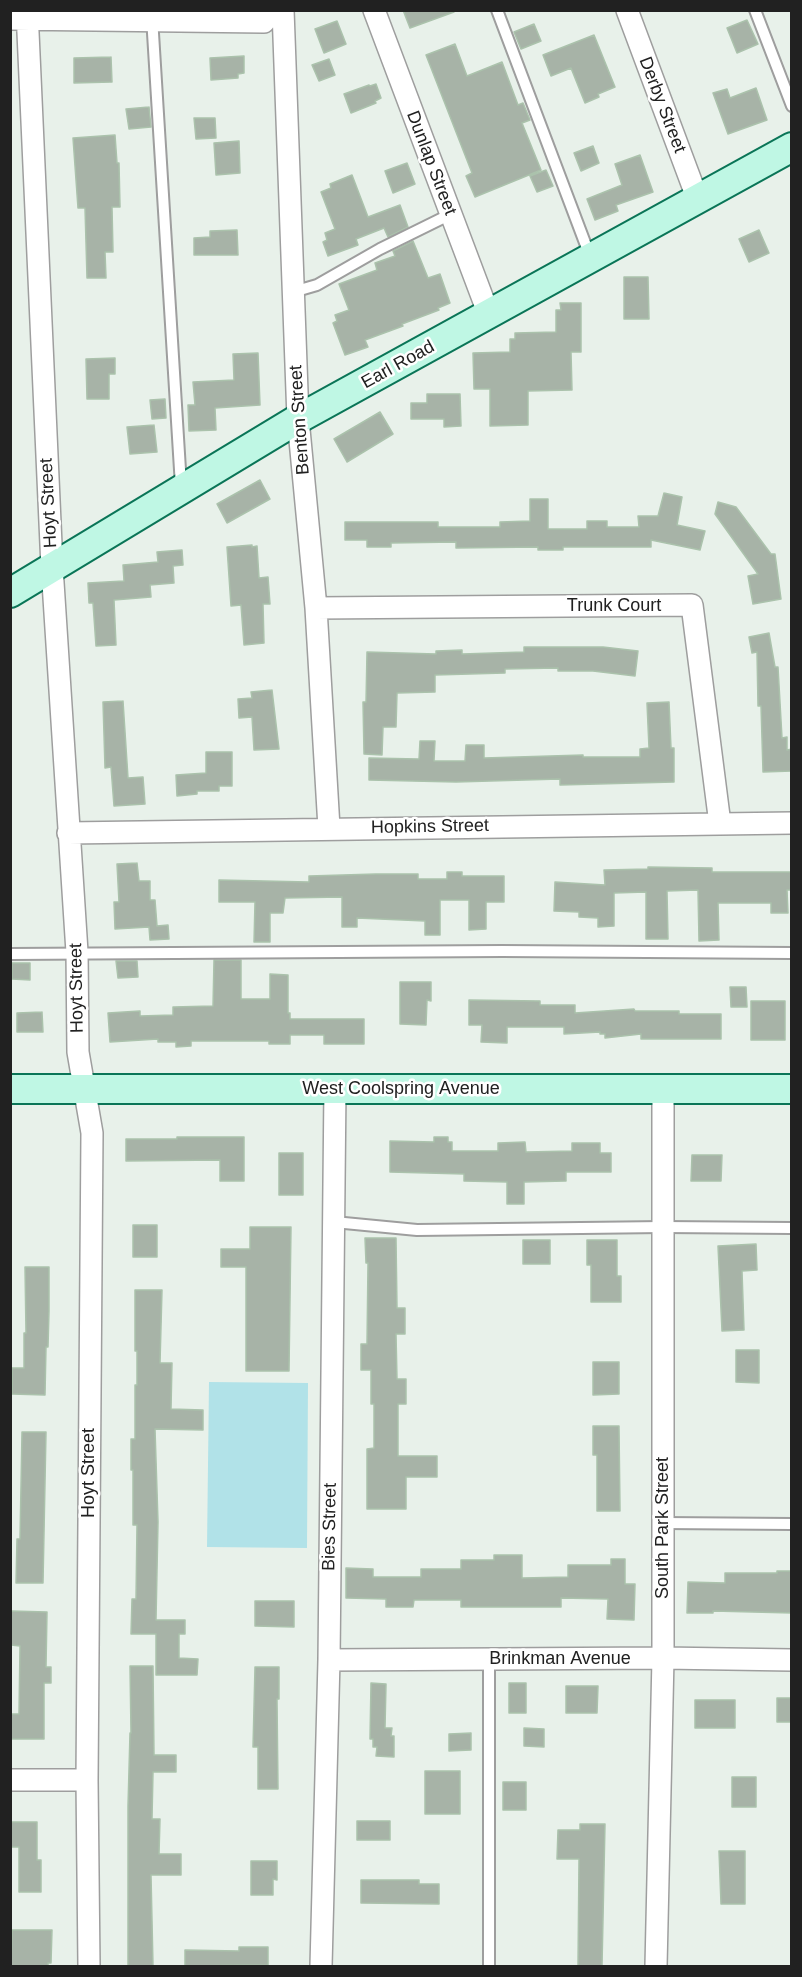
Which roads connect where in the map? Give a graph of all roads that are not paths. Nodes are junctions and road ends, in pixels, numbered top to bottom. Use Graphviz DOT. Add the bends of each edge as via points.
graph roads {
  1 [pos="273,10"];
  2 [pos="282,10"];
  3 [pos="374,10"];
  4 [pos="497,10"];
  5 [pos="627,10"];
  6 [pos="755,10"];
  7 [pos="152,15"];
  8 [pos="22,16"];
  9 [pos="792,106"];
  10 [pos="792,147"];
  11 [pos="698,200"];
  12 [pos="451,214"];
  13 [pos="591,259"];
  14 [pos="293,291"];
  15 [pos="489,315"];
  16 [pos="298,419"];
  17 [pos="181,490"];
  18 [pos="52,567"];
  19 [pos="10,593"];
  20 [pos="316,608"];
  21 [pos="792,823"];
  22 [pos="720,824"];
  23 [pos="329,828"];
  24 [pos="68,833"];
  25 [pos="77,952"];
  26 [pos="792,953"];
  27 [pos="10,954"];
  28 [pos="335,1088"];
  29 [pos="10,1089"];
  30 [pos="663,1089"];
  31 [pos="792,1089"];
  32 [pos="85,1090"];
  33 [pos="334,1222"];
  34 [pos="663,1227"];
  35 [pos="792,1228"];
  36 [pos="663,1523"];
  37 [pos="792,1524"];
  38 [pos="663,1658"];
  39 [pos="489,1659"];
  40 [pos="329,1660"];
  41 [pos="792,1660"];
  42 [pos="10,1780"];
  43 [pos="87,1780"];
  44 [pos="88,1966"];
  45 [pos="321,1966"];
  46 [pos="489,1966"];
  47 [pos="656,1966"];
  1 -- 7 [label="street" via="264,22"];
  2 -- 14 [label="street, Benton Street"];
  3 -- 12 [label="street, Dunlap Street"];
  4 -- 13 [label="lane"];
  5 -- 11 [label="street, Derby Street"];
  6 -- 9 [label="lane"];
  7 -- 8 [label="street"];
  7 -- 17 [label="lane"];
  8 -- 18 [label="street, Hoyt Street"];
  10 -- 11 [label="street, Earl Road"];
  11 -- 13 [label="street, Earl Road"];
  12 -- 14 [label="lane" via="317,285"];
  12 -- 15 [label="street, Dunlap Street"];
  13 -- 15 [label="street, Earl Road"];
  14 -- 16 [label="street, Benton Street"];
  15 -- 16 [label="street, Earl Road"];
  16 -- 17 [label="street, Earl Road"];
  16 -- 20 [label="street, Benton Street"];
  17 -- 18 [label="street, Earl Road"];
  18 -- 19 [label="street, Earl Road"];
  18 -- 24 [label="street, Hoyt Street"];
  20 -- 22 [label="street, Trunk Court" via="692,605"];
  20 -- 23 [label="street, Benton Street"];
  21 -- 22 [label="street, Hopkins Street"];
  22 -- 23 [label="street, Hopkins Street"];
  23 -- 24 [label="street, Hopkins Street"];
  24 -- 25 [label="street, Hoyt Street"];
  25 -- 26 [label="lane"];
  25 -- 27 [label="lane"];
  25 -- 32 [label="street, Hoyt Street" via="78,1052"];
  28 -- 30 [label="street, West Coolspring Avenue"];
  28 -- 32 [label="street, West Coolspring Avenue"];
  28 -- 33 [label="street, Bies Street"];
  29 -- 32 [label="street, West Coolspring Avenue"];
  30 -- 31 [label="street, West Coolspring Avenue"];
  30 -- 34 [label="street, South Park Street"];
  32 -- 43 [label="street, Hoyt Street" via="92,1133"];
  33 -- 34 [label="lane" via="417,1230"];
  33 -- 40 [label="street, Bies Street"];
  34 -- 35 [label="lane"];
  34 -- 36 [label="street, South Park Street"];
  36 -- 37 [label="lane"];
  36 -- 38 [label="street, South Park Street"];
  38 -- 39 [label="street, Brinkman Avenue"];
  38 -- 41 [label="street, Brinkman Avenue"];
  38 -- 47 [label="street, South Park Street"];
  39 -- 40 [label="street, Brinkman Avenue"];
  39 -- 46 [label="lane"];
  40 -- 45 [label="street, Bies Street"];
  42 -- 43 [label="street"];
  43 -- 44 [label="street, Hoyt Street"];
}
